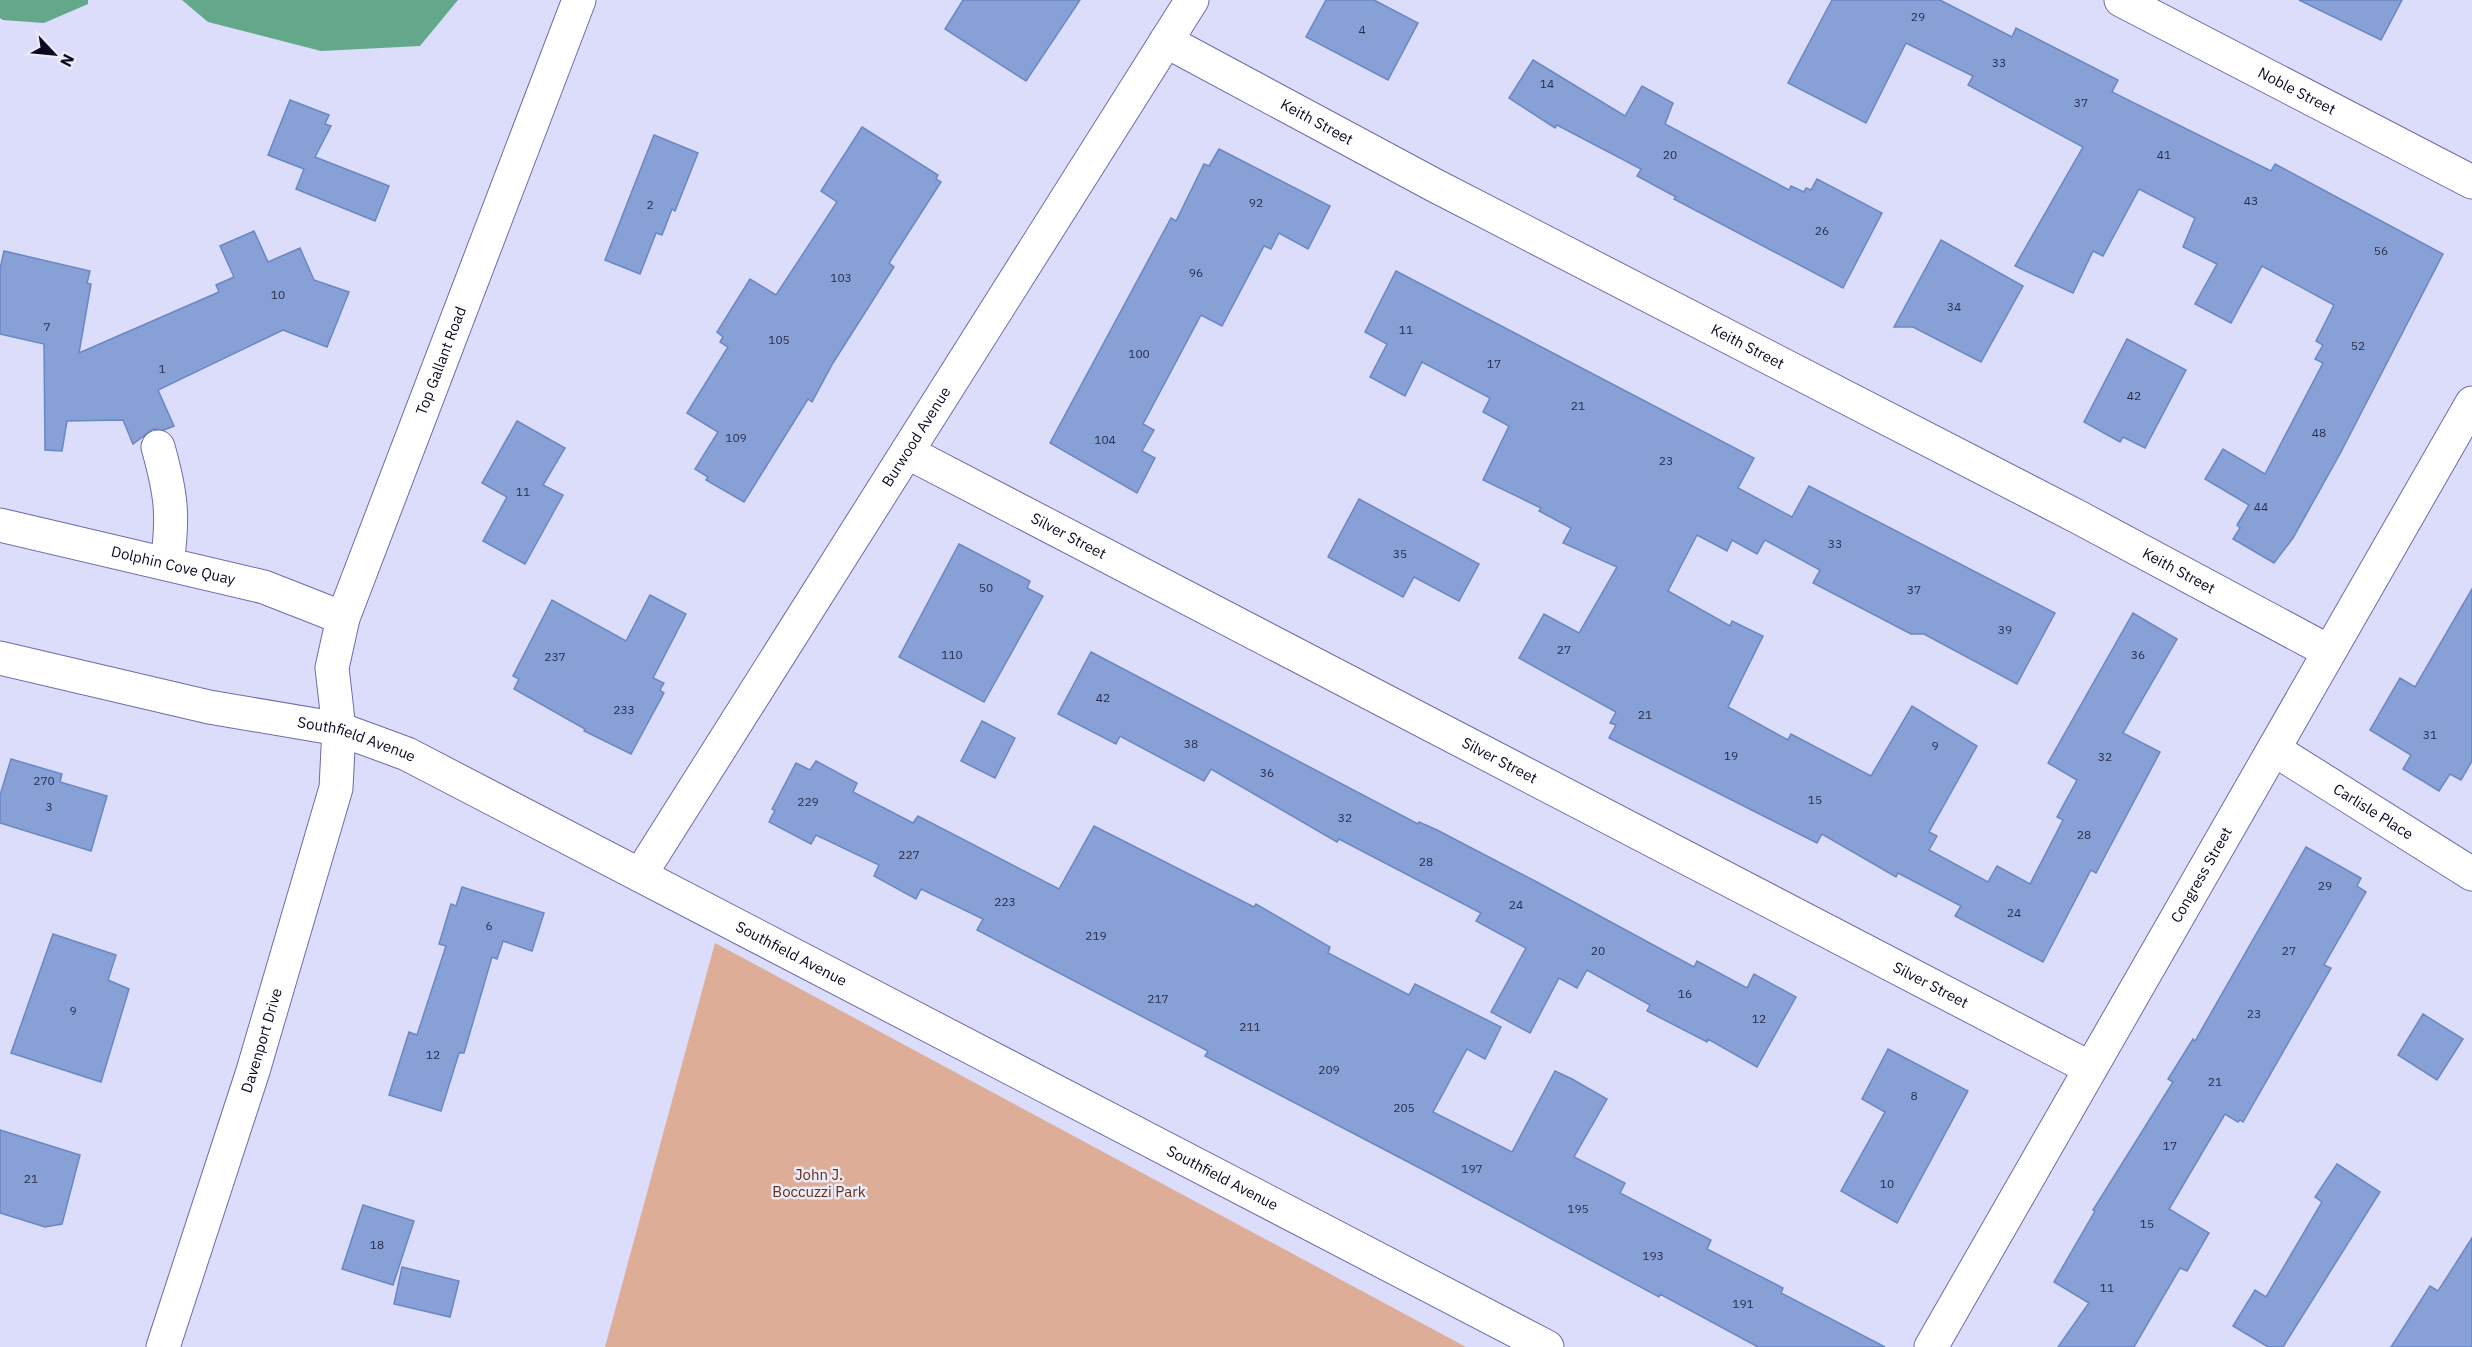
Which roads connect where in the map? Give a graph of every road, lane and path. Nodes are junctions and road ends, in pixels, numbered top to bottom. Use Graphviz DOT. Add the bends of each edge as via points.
graph roads {
  1 [pos="579,0"];
  2 [pos="1192,0"];
  3 [pos="2121,0"];
  4 [pos="1166,41"];
  5 [pos="2472,182"];
  6 [pos="2472,403"];
  7 [pos="158,447"];
  8 [pos="907,452"];
  9 [pos="0,525"];
  10 [pos="167,563"];
  11 [pos="343,618"];
  12 [pos="2328,651"];
  13 [pos="0,658"];
  14 [pos="339,729"];
  15 [pos="2275,750"];
  16 [pos="2472,874"];
  17 [pos="640,875"];
  18 [pos="2090,1068"];
  19 [pos="163,1347"];
  20 [pos="1547,1347"];
  21 [pos="1931,1347"];
  1 -- 11 [label="street, Top Gallant Road"];
  2 -- 4 [label="street, Burwood Avenue"];
  3 -- 5 [label="street, Noble Street"];
  4 -- 8 [label="street, Burwood Avenue"];
  4 -- 12 [label="street, Keith Street"];
  6 -- 12 [label="street, Congress Street"];
  7 -- 10 [label="street" via="169,486 172,524"];
  8 -- 17 [label="street, Burwood Avenue"];
  8 -- 18 [label="street, Silver Street"];
  9 -- 10 [label="street, Dolphin Cove Quay"];
  10 -- 11 [label="street, Dolphin Cove Quay" via="264,587"];
  11 -- 14 [label="street, Top Gallant Road" via="332,668"];
  12 -- 15 [label="street, Congress Street"];
  13 -- 14 [label="street, Southfield Avenue" via="209,707"];
  14 -- 17 [label="street, Southfield Avenue" via="407,754"];
  14 -- 19 [label="street, Davenport Drive" via="336,788 253,1071"];
  15 -- 16 [label="street, Carlisle Place"];
  15 -- 18 [label="street, Congress Street"];
  17 -- 20 [label="street, Southfield Avenue"];
  18 -- 21 [label="street, Congress Street"];
}
